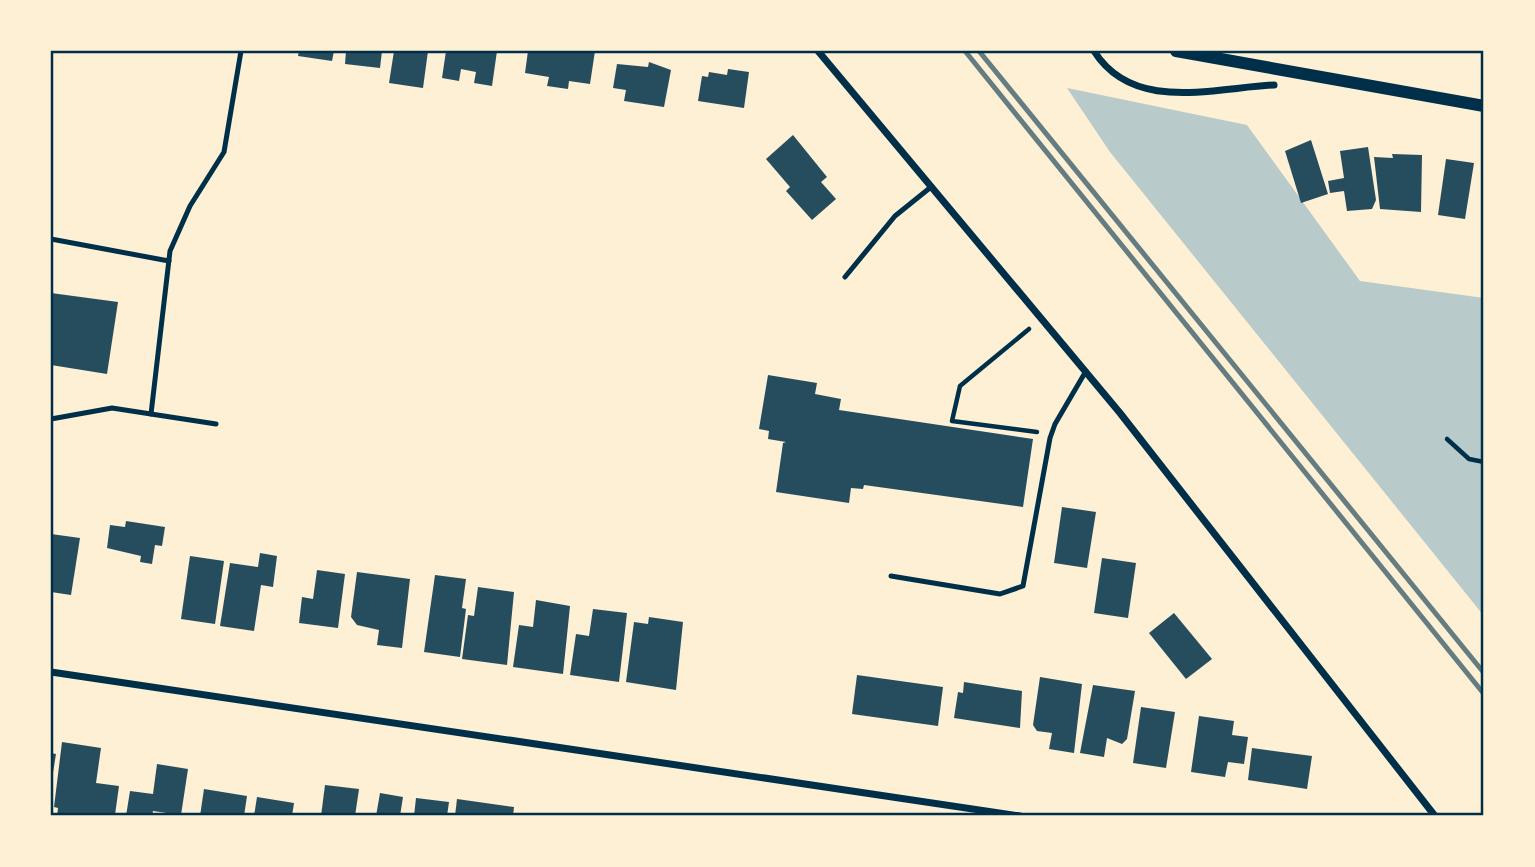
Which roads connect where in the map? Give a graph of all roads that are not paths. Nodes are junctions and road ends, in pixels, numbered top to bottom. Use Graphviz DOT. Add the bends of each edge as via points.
graph roads {
  1 [pos="241,51"];
  2 [pos="818,51"];
  3 [pos="1094,51"];
  4 [pos="1177,51"];
  5 [pos="1274,85"];
  6 [pos="1484,106"];
  7 [pos="931,187"];
  8 [pos="51,239"];
  9 [pos="169,261"];
  10 [pos="845,277"];
  11 [pos="1086,372"];
  12 [pos="151,414"];
  13 [pos="51,419"];
  14 [pos="216,424"];
  15 [pos="891,576"];
  16 [pos="51,672"];
  17 [pos="1020,816"];
  18 [pos="1435,816"];
  1 -- 9 [label="lane" via="224,152 190,206"];
  2 -- 7 [label="street"];
  3 -- 5 [label="street" via="1142,90 1170,95"];
  4 -- 6 [label="street"];
  7 -- 10 [label="lane" via="895,216"];
  7 -- 11 [label="street"];
  8 -- 9 [label="lane"];
  9 -- 12 [label="lane"];
  11 -- 15 [label="lane" via="1051,434 1023,586 1000,594"];
  11 -- 18 [label="street"];
  12 -- 13 [label="lane" via="111,408"];
  12 -- 14 [label="lane"];
  16 -- 17 [label="street"];
}
